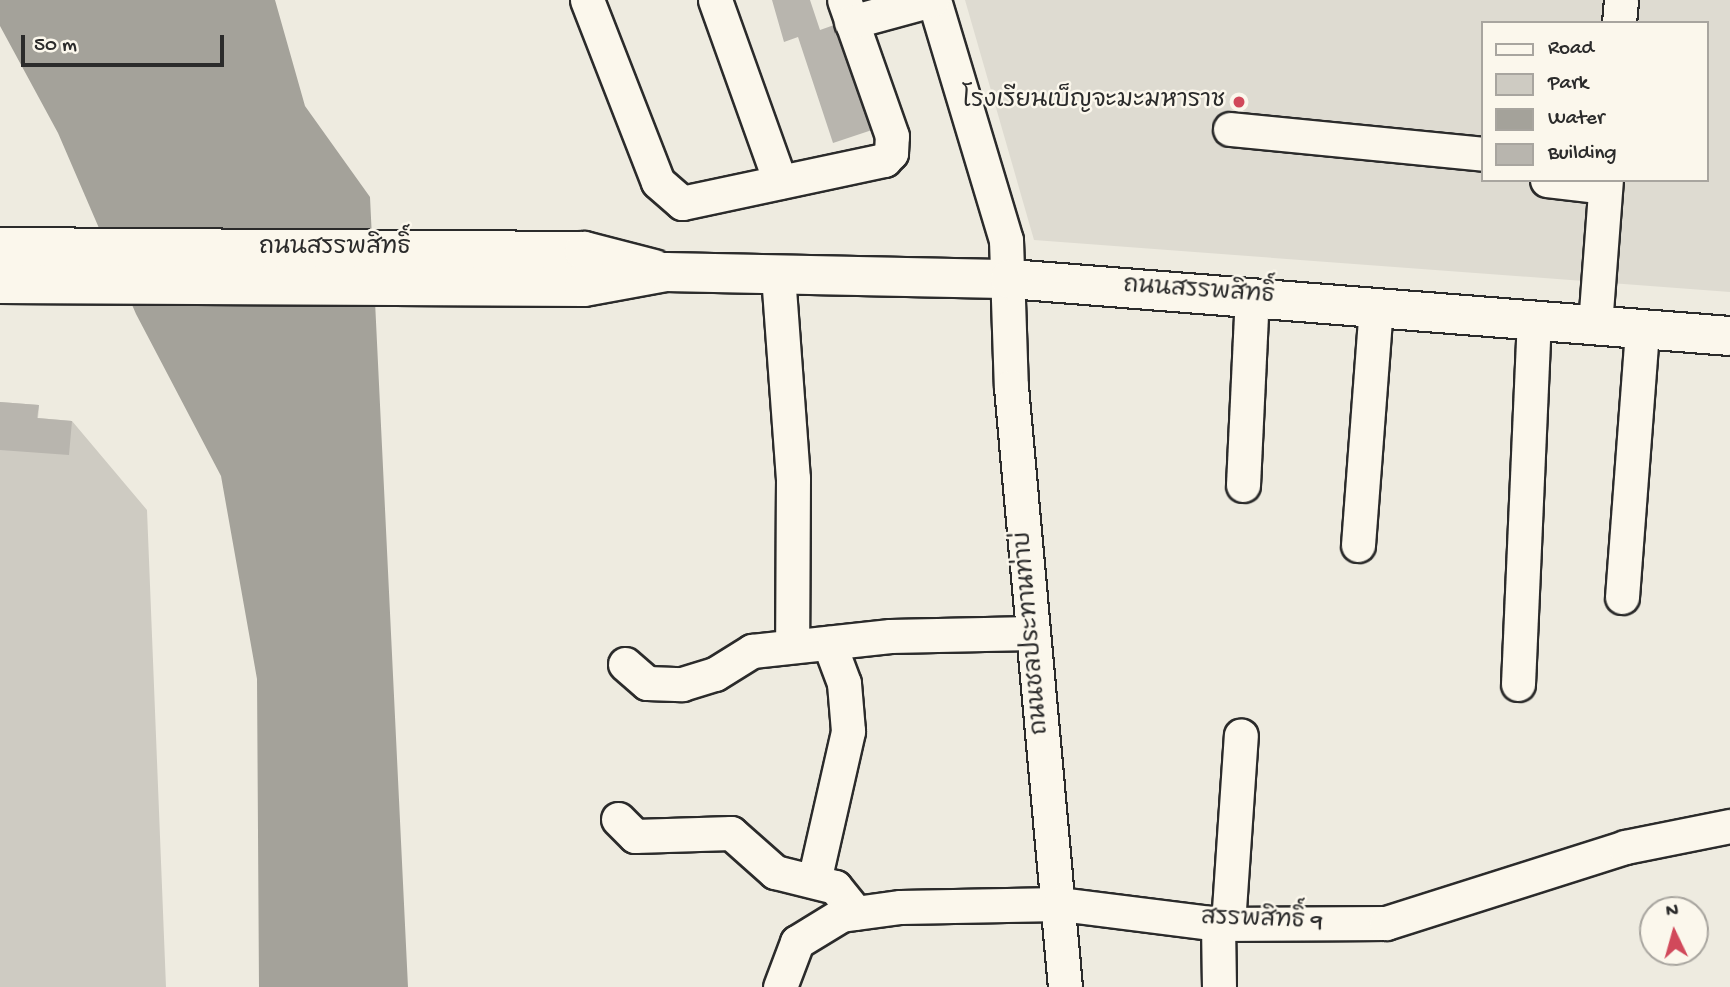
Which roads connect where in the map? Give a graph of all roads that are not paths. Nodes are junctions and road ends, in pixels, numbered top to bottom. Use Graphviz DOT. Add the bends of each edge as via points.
graph roads {
  1 [pos="587,0"];
  2 [pos="715,0"];
  3 [pos="933,0"];
  4 [pos="1621,0"];
  5 [pos="847,11"];
  6 [pos="1619,21"];
  7 [pos="1230,129"];
  8 [pos="1482,154"];
  9 [pos="780,182"];
  10 [pos="1576,182"];
  11 [pos="1606,184"];
  12 [pos="0,247"];
  13 [pos="584,269"];
  14 [pos="778,275"];
  15 [pos="1010,279"];
  16 [pos="0,284"];
  17 [pos="1252,296"];
  18 [pos="1376,307"];
  19 [pos="1534,319"];
  20 [pos="1595,325"];
  21 [pos="1642,330"];
  22 [pos="1730,335"];
  23 [pos="1243,485"];
  24 [pos="1358,545"];
  25 [pos="1622,597"];
  26 [pos="1032,634"];
  27 [pos="829,643"];
  28 [pos="792,646"];
  29 [pos="625,664"];
  30 [pos="1518,684"];
  31 [pos="1241,735"];
  32 [pos="618,819"];
  33 [pos="1730,826"];
  34 [pos="814,881"];
  35 [pos="1060,904"];
  36 [pos="856,913"];
  37 [pos="1223,924"];
  38 [pos="780,987"];
  39 [pos="1065,987"];
  40 [pos="1219,987"];
  1 -- 9 [label="street" via="667,195 682,203"];
  2 -- 9 [label="street"];
  3 -- 5 [label="street"];
  3 -- 15 [label="street, ถนนชลประทานท่าบ่" via="1004,228"];
  4 -- 6 [label="street"];
  5 -- 9 [label="street" via="892,136 891,153 884,160"];
  7 -- 8 [label="street"];
  10 -- 11 [label="street"];
  11 -- 20 [label="street"];
  12 -- 13 [label="main road, ถนนสรรพสิทธิ์"];
  13 -- 14 [label="main road, ถนนสรรพสิทธิ์"];
  13 -- 16 [label="main road, ถนนสรรพสิทธิ์"];
  14 -- 15 [label="main road, ถนนสรรพสิทธิ์"];
  14 -- 28 [label="street" via="793,478"];
  15 -- 17 [label="main road, ถนนสรรพสิทธิ์"];
  15 -- 26 [label="street, ถนนชลประทานท่าบ่" via="1012,387"];
  17 -- 18 [label="main road, ถนนสรรพสิทธิ์"];
  17 -- 23 [label="street"];
  18 -- 19 [label="main road, ถนนสรรพสิทธิ์"];
  18 -- 24 [label="street"];
  19 -- 20 [label="main road, ถนนสรรพสิทธิ์"];
  19 -- 30 [label="street"];
  20 -- 21 [label="main road, ถนนสรรพสิทธิ์"];
  21 -- 22 [label="main road, ถนนสรรพสิทธิ์"];
  21 -- 25 [label="street"];
  26 -- 27 [label="street"];
  26 -- 35 [label="street, ถนนชลประทานท่าบ่"];
  27 -- 28 [label="street"];
  27 -- 34 [label="street" via="844,683 848,731"];
  28 -- 29 [label="street" via="752,651 715,674 681,684 647,683"];
  31 -- 37 [label="street"];
  32 -- 34 [label="street" via="635,836 731,833 775,872"];
  33 -- 37 [label="street, สรรพสิทธิ์ 9" via="1625,847 1386,923"];
  34 -- 36 [label="street" via="835,887"];
  35 -- 36 [label="street, สรรพสิทธิ์ 9" via="900,907"];
  35 -- 37 [label="street, สรรพสิทธิ์ 9"];
  35 -- 39 [label="street, ถนนชลประทานท่าบ่"];
  36 -- 38 [label="street, สรรพสิทธิ์ 9" via="816,927 797,942"];
  37 -- 40 [label="street"];
}
